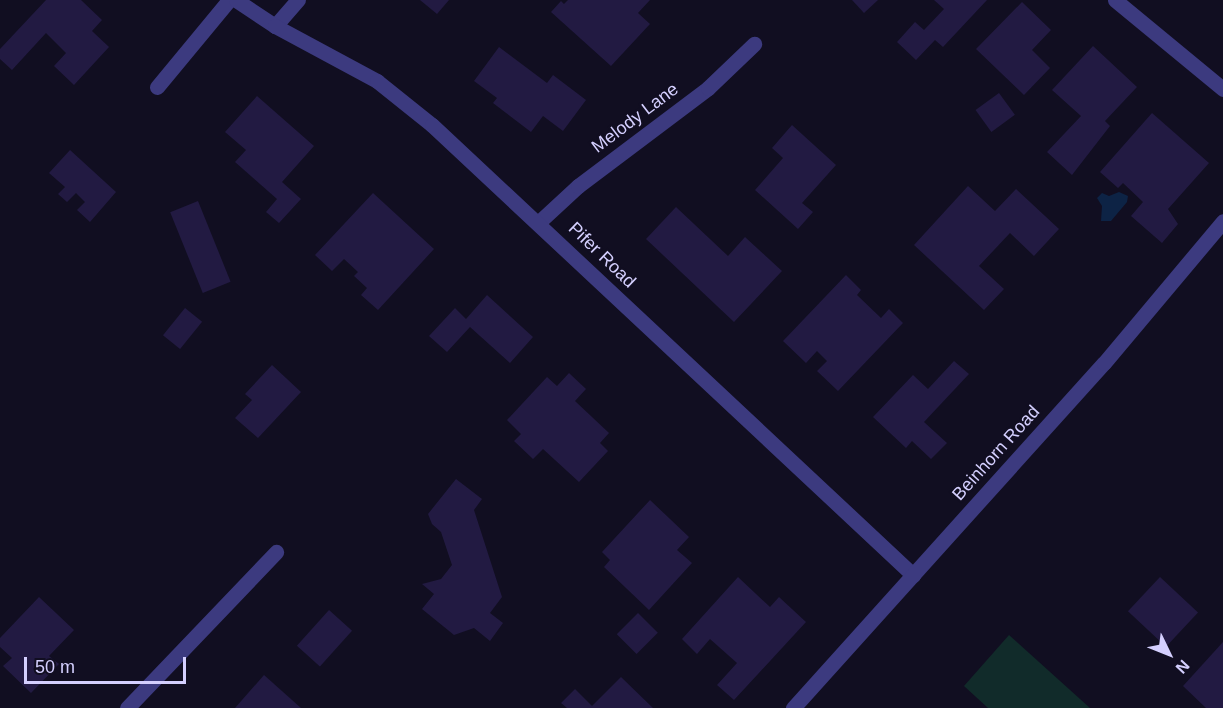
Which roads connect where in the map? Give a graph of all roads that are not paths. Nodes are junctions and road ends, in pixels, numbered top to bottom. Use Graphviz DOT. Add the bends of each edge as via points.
graph roads {
  1 [pos="229,0"];
  2 [pos="236,0"];
  3 [pos="298,0"];
  4 [pos="1115,0"];
  5 [pos="275,26"];
  6 [pos="754,44"];
  7 [pos="157,87"];
  8 [pos="1223,89"];
  9 [pos="1223,221"];
  10 [pos="539,222"];
  11 [pos="276,552"];
  12 [pos="913,575"];
  13 [pos="127,708"];
  14 [pos="793,708"];
  1 -- 7 [label="street"];
  2 -- 5 [label="street, Pifer Road"];
  3 -- 5 [label="street"];
  4 -- 8 [label="street"];
  5 -- 10 [label="street, Pifer Road" via="377,81"];
  6 -- 10 [label="street, Melody Lane" via="708,88 578,186"];
  9 -- 12 [label="street, Beinhorn Road" via="1104,363"];
  10 -- 12 [label="street, Pifer Road"];
  11 -- 13 [label="street"];
  12 -- 14 [label="street, Beinhorn Road"];
}
